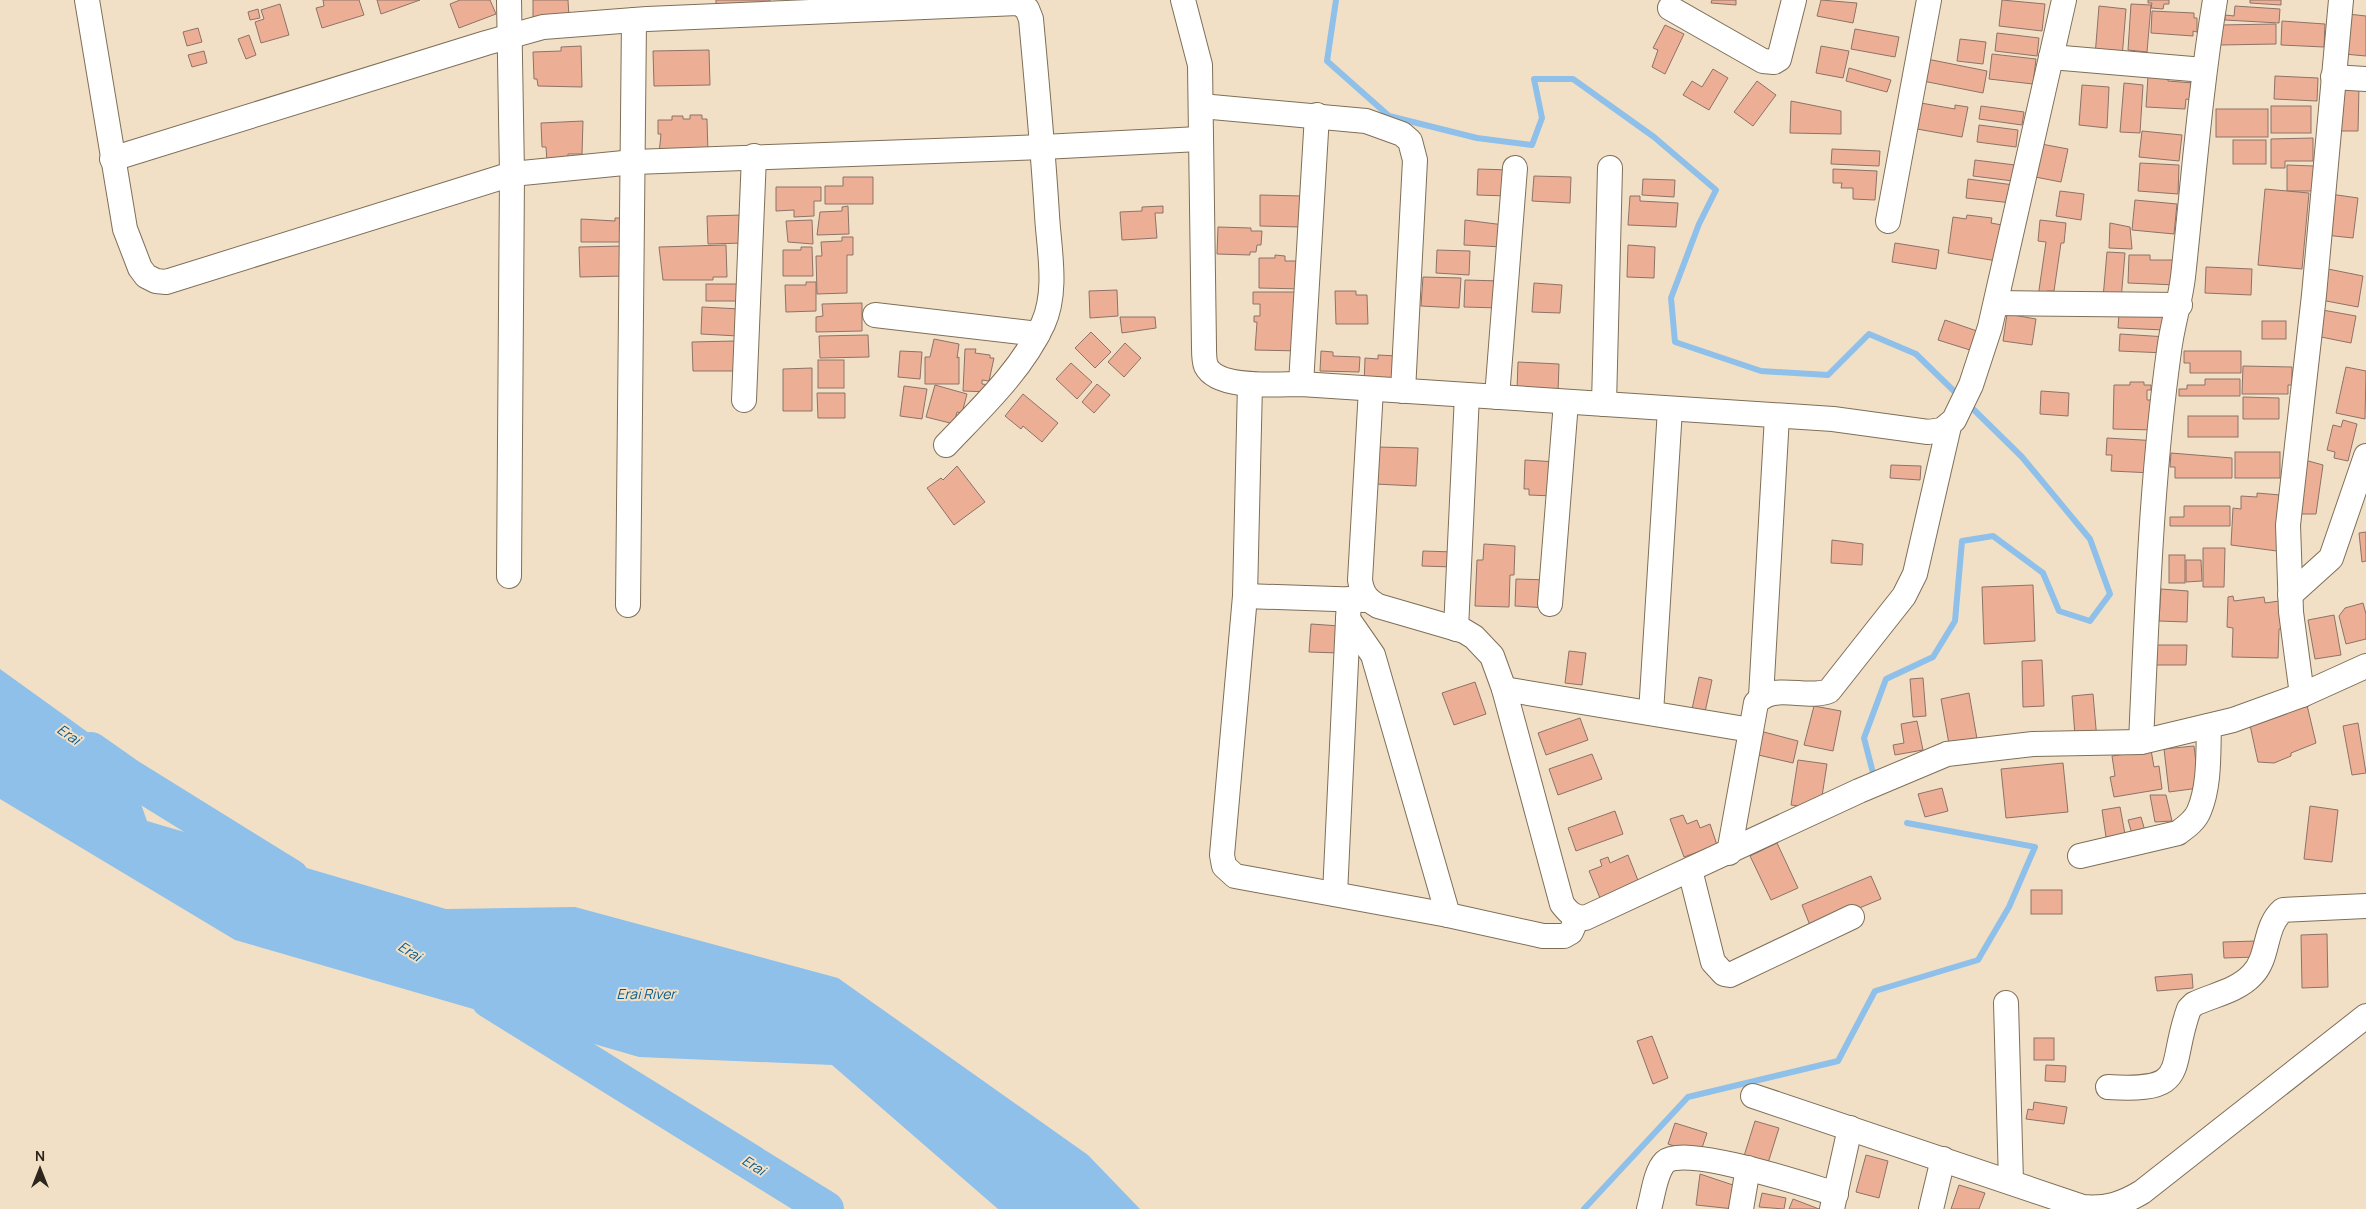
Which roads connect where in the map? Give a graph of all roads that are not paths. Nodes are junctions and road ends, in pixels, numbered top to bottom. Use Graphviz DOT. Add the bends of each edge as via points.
graph roads {
  1 [pos="87,0"];
  2 [pos="509,0"];
  3 [pos="1183,0"];
  4 [pos="1794,0"];
  5 [pos="1929,0"];
  6 [pos="2064,0"];
  7 [pos="2215,0"];
  8 [pos="2340,0"];
  9 [pos="1670,8"];
  10 [pos="634,20"];
  11 [pos="510,36"];
  12 [pos="2051,57"];
  13 [pos="2204,70"];
  14 [pos="2333,77"];
  15 [pos="2366,79"];
  16 [pos="1201,106"];
  17 [pos="1317,115"];
  18 [pos="1200,139"];
  19 [pos="1043,147"];
  20 [pos="754,156"];
  21 [pos="112,159"];
  22 [pos="634,162"];
  23 [pos="1515,168"];
  24 [pos="1610,168"];
  25 [pos="512,174"];
  26 [pos="1888,220"];
  27 [pos="1996,303"];
  28 [pos="2180,305"];
  29 [pos="875,315"];
  30 [pos="1038,334"];
  31 [pos="1250,384"];
  32 [pos="1300,384"];
  33 [pos="1372,389"];
  34 [pos="1403,391"];
  35 [pos="1467,395"];
  36 [pos="1497,397"];
  37 [pos="744,400"];
  38 [pos="1566,402"];
  39 [pos="1604,404"];
  40 [pos="1670,409"];
  41 [pos="1777,416"];
  42 [pos="1951,423"];
  43 [pos="946,445"];
  44 [pos="2366,456"];
  45 [pos="509,576"];
  46 [pos="2290,595"];
  47 [pos="1245,596"];
  48 [pos="1550,604"];
  49 [pos="628,605"];
  50 [pos="1355,606"];
  51 [pos="1456,629"];
  52 [pos="2366,666"];
  53 [pos="1504,689"];
  54 [pos="2302,696"];
  55 [pos="1761,697"];
  56 [pos="1651,714"];
  57 [pos="2209,726"];
  58 [pos="1751,730"];
  59 [pos="2141,742"];
  60 [pos="1729,853"];
  61 [pos="2080,856"];
  62 [pos="1690,870"];
  63 [pos="1335,894"];
  64 [pos="2366,906"];
  65 [pos="1448,915"];
  66 [pos="1852,917"];
  67 [pos="1577,918"];
  68 [pos="2006,1003"];
  69 [pos="2366,1016"];
  70 [pos="2108,1087"];
  71 [pos="1753,1096"];
  72 [pos="1850,1128"];
  73 [pos="1943,1158"];
  74 [pos="1748,1168"];
  75 [pos="2011,1182"];
  76 [pos="1834,1202"];
  77 [pos="1649,1209"];
  78 [pos="1741,1209"];
  79 [pos="1931,1209"];
  1 -- 21 [label="street"];
  2 -- 11 [label="street"];
  3 -- 16 [label="street" via="1200,65"];
  4 -- 9 [label="street" via="1782,50 1774,62 1763,61"];
  5 -- 26 [label="street"];
  6 -- 12 [label="street"];
  7 -- 13 [label="street"];
  8 -- 14 [label="street"];
  10 -- 11 [label="street" via="543,27"];
  10 -- 19 [label="street" via="1019,3 1027,9 1031,19"];
  10 -- 22 [label="street"];
  11 -- 21 [label="street"];
  11 -- 25 [label="street"];
  12 -- 13 [label="street"];
  12 -- 27 [label="street"];
  13 -- 28 [label="street"];
  14 -- 15 [label="street"];
  14 -- 46 [label="street" via="2314,295 2288,525"];
  16 -- 17 [label="street"];
  16 -- 18 [label="street"];
  17 -- 32 [label="street"];
  17 -- 34 [label="street" via="1382,126 1402,134 1413,149"];
  18 -- 19 [label="street"];
  18 -- 31 [label="street" via="1205,361 1207,368 1217,377"];
  19 -- 20 [label="street"];
  19 -- 30 [label="street" via="1052,290"];
  20 -- 22 [label="street"];
  20 -- 37 [label="street"];
  21 -- 25 [label="street" via="125,229 140,268 146,276 166,282"];
  22 -- 25 [label="street"];
  22 -- 49 [label="street"];
  23 -- 36 [label="street"];
  24 -- 39 [label="street"];
  25 -- 45 [label="street"];
  27 -- 28 [label="street"];
  27 -- 42 [label="street" via="1971,385"];
  28 -- 59 [label="street" via="2169,350 2149,555"];
  29 -- 30 [label="street"];
  30 -- 43 [label="street" via="998,390"];
  31 -- 32 [label="street"];
  31 -- 47 [label="street"];
  32 -- 33 [label="street"];
  33 -- 34 [label="street"];
  33 -- 50 [label="street" via="1362,590"];
  34 -- 35 [label="street"];
  35 -- 36 [label="street"];
  35 -- 51 [label="street"];
  36 -- 38 [label="street"];
  38 -- 39 [label="street"];
  38 -- 48 [label="street"];
  39 -- 40 [label="street"];
  40 -- 41 [label="street"];
  40 -- 56 [label="street"];
  41 -- 42 [label="street" via="1928,432 1942,430"];
  41 -- 55 [label="street"];
  42 -- 55 [label="street" via="1915,574 1904,596 1829,691 1819,694 1771,693"];
  44 -- 46 [label="street" via="2331,558"];
  46 -- 54 [label="street"];
  47 -- 50 [label="street"];
  47 -- 63 [label="street" via="1222,855 1224,866 1235,876"];
  50 -- 51 [label="street" via="1378,606"];
  50 -- 63 [label="street"];
  50 -- 65 [label="street" via="1373,655"];
  51 -- 53 [label="street" via="1474,637 1488,650"];
  52 -- 54 [label="street"];
  53 -- 56 [label="street"];
  53 -- 67 [label="street" via="1562,904 1569,914"];
  54 -- 57 [label="street"];
  55 -- 58 [label="street" via="1754,709"];
  56 -- 58 [label="street"];
  57 -- 59 [label="street"];
  57 -- 61 [label="street" via="2208,769 2199,812 2190,824 2178,833"];
  58 -- 60 [label="street"];
  59 -- 60 [label="street" via="2033,744 1947,754 1867,787"];
  60 -- 62 [label="street"];
  62 -- 66 [label="street" via="1713,962 1724,974 1730,975"];
  62 -- 67 [label="street" via="1585,918"];
  63 -- 65 [label="street"];
  64 -- 70 [label="street" via="2282,910 2272,925 2264,956 2252,976 2189,1009 2178,1058 2168,1077 2154,1087"];
  65 -- 67 [label="street" via="1551,937 1570,932"];
  68 -- 75 [label="street"];
  69 -- 75 [label="street" via="2142,1192 2119,1205 2106,1209 2084,1207"];
  71 -- 72 [label="street"];
  72 -- 73 [label="street"];
  72 -- 76 [label="street"];
  73 -- 75 [label="street"];
  73 -- 79 [label="street"];
  74 -- 76 [label="street"];
  74 -- 77 [label="street" via="1688,1157 1670,1160 1660,1171"];
  74 -- 78 [label="street"];
}
